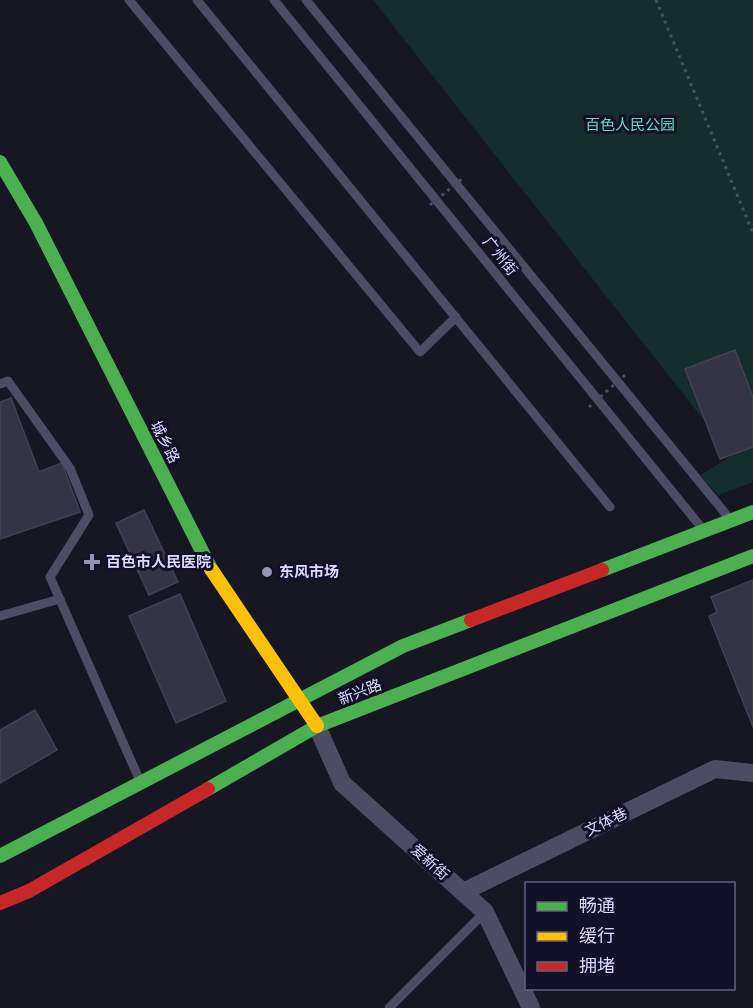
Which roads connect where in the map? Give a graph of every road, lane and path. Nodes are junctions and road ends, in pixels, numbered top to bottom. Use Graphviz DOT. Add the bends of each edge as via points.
graph roads {
  1 [pos="129,0"];
  2 [pos="197,0"];
  3 [pos="274,0"];
  4 [pos="306,0"];
  5 [pos="656,0"];
  6 [pos="0,162"];
  7 [pos="463,178"];
  8 [pos="430,206"];
  9 [pos="753,233"];
  10 [pos="456,317"];
  11 [pos="625,375"];
  12 [pos="0,384"];
  13 [pos="589,407"];
  14 [pos="610,507"];
  15 [pos="753,512"];
  16 [pos="731,520"];
  17 [pos="704,531"];
  18 [pos="753,556"];
  19 [pos="60,599"];
  20 [pos="0,616"];
  21 [pos="298,699"];
  22 [pos="317,726"];
  23 [pos="753,773"];
  24 [pos="141,783"];
  25 [pos="0,856"];
  26 [pos="464,892"];
  27 [pos="0,903"];
  28 [pos="485,912"];
  29 [pos="388,1008"];
  30 [pos="531,1008"];
  1 -- 10 [label="lane" via="420,352"];
  2 -- 10 [label="lane"];
  3 -- 17 [label="lane, 广州街"];
  4 -- 16 [label="lane, 广州街"];
  5 -- 9 [label="path"];
  6 -- 21 [label="main road, 城乡路" via="36,223 206,560"];
  7 -- 8 [label="path, bridge"];
  10 -- 14 [label="lane"];
  11 -- 13 [label="path, bridge"];
  12 -- 19 [label="lane" via="8,381 70,468 89,514 50,577"];
  15 -- 16 [label="main road, 新兴路"];
  16 -- 17 [label="main road, 新兴路"];
  17 -- 21 [label="main road, 新兴路" via="403,646"];
  18 -- 22 [label="main road, 新兴路"];
  19 -- 20 [label="lane"];
  19 -- 24 [label="lane"];
  21 -- 22 [label="main road, 城乡路"];
  21 -- 24 [label="main road, 新兴路"];
  22 -- 26 [label="street, 爱新街" via="342,783"];
  22 -- 27 [label="main road, 新兴路" via="28,891"];
  23 -- 26 [label="street, 文体巷" via="715,769"];
  24 -- 25 [label="main road, 新兴路"];
  26 -- 28 [label="street, 爱新街"];
  28 -- 29 [label="lane"];
  28 -- 30 [label="street, 爱新街"];
}
